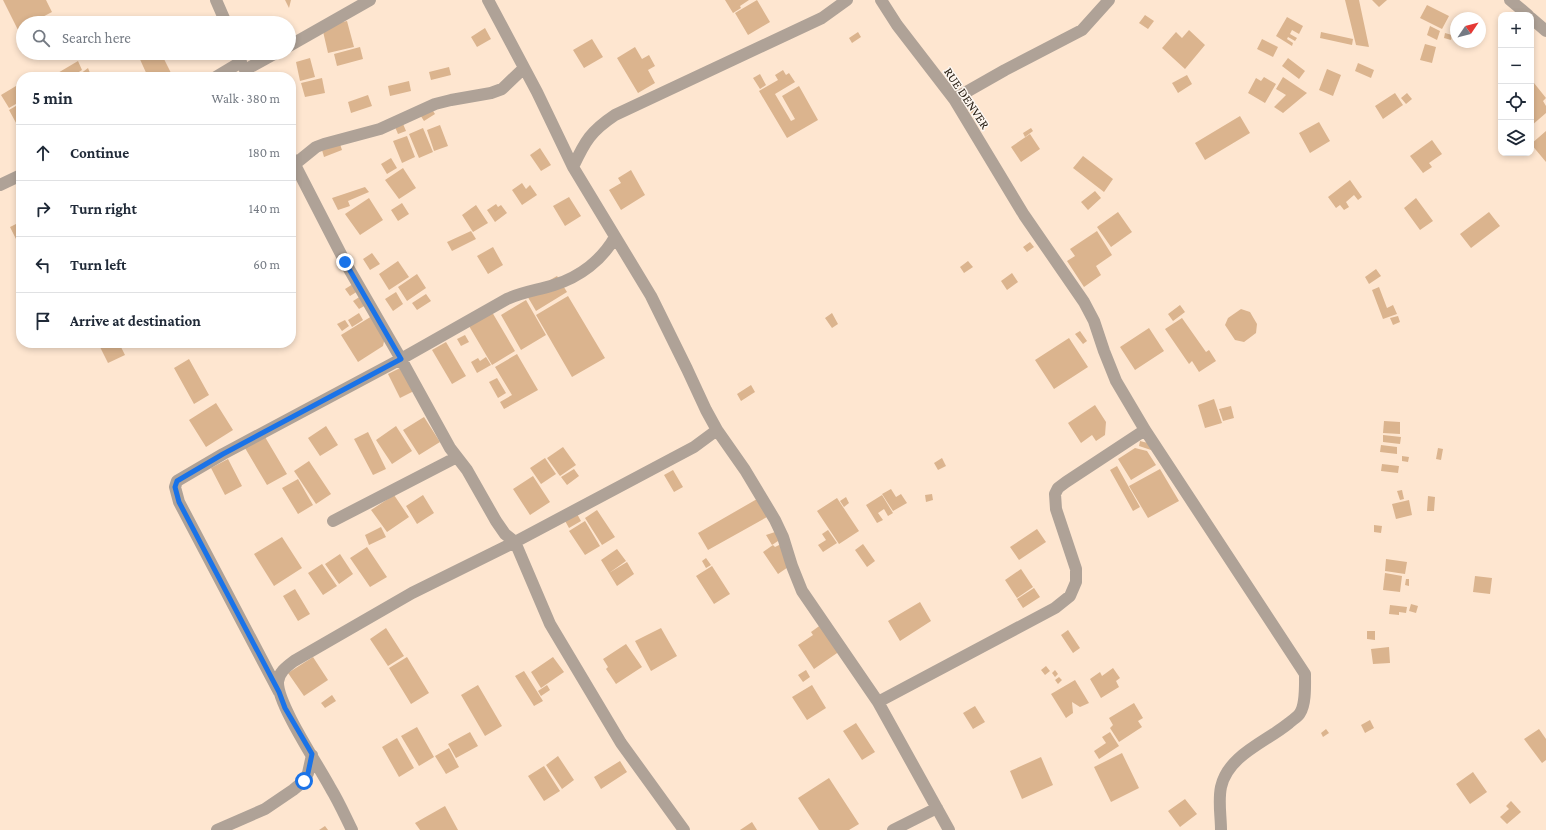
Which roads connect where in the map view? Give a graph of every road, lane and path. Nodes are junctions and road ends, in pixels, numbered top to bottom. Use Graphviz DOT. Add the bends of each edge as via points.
graph roads {
  1 [pos="216,0"];
  2 [pos="370,0"];
  3 [pos="488,0"];
  4 [pos="848,0"];
  5 [pos="881,0"];
  6 [pos="1109,0"];
  7 [pos="1510,0"];
  8 [pos="1524,12"];
  9 [pos="223,16"];
  10 [pos="1534,21"];
  11 [pos="1546,31"];
  12 [pos="296,42"];
  13 [pos="258,60"];
  14 [pos="243,66"];
  15 [pos="524,68"];
  16 [pos="228,72"];
  17 [pos="954,99"];
  18 [pos="296,158"];
  19 [pos="296,166"];
  20 [pos="573,167"];
  21 [pos="16,177"];
  22 [pos="0,185"];
  23 [pos="616,237"];
  24 [pos="401,359"];
  25 [pos="717,430"];
  26 [pos="1145,430"];
  27 [pos="457,457"];
  28 [pos="333,521"];
  29 [pos="515,542"];
  30 [pos="279,692"];
  31 [pos="878,702"];
  32 [pos="312,754"];
  33 [pos="937,808"];
  34 [pos="217,830"];
  35 [pos="352,830"];
  36 [pos="684,830"];
  37 [pos="893,830"];
  38 [pos="949,830"];
  39 [pos="1221,830"];
  1 -- 9 [label="street"];
  2 -- 12 [label="street"];
  3 -- 15 [label="street"];
  4 -- 20 [label="street" via="822,18 616,115 589,137"];
  5 -- 17 [label="street, RUE DENVER"];
  6 -- 17 [label="street" via="1082,30"];
  7 -- 8 [label="street"];
  10 -- 11 [label="street"];
  13 -- 14 [label="street"];
  14 -- 16 [label="street"];
  15 -- 18 [label="street" via="502,88 491,93 435,104 380,129 324,144"];
  15 -- 20 [label="street"];
  17 -- 26 [label="street, RUE DENVER" via="1024,215 1084,302 1094,320 1116,381"];
  19 -- 24 [label="street" via="345,262"];
  20 -- 23 [label="street"];
  21 -- 22 [label="street"];
  23 -- 24 [label="street" via="597,261 567,280 516,295"];
  23 -- 25 [label="street" via="651,296"];
  24 -- 27 [label="street"];
  24 -- 30 [label="street" via="177,481 175,487 179,502"];
  25 -- 29 [label="street" via="694,447"];
  25 -- 31 [label="street" via="775,520 802,591"];
  26 -- 31 [label="street" via="1066,482 1055,494 1056,509 1076,569 1076,582 1070,596 1055,608"];
  26 -- 39 [label="street, RUE DENVER" via="1305,674 1305,695 1300,713 1279,732 1244,754 1229,770 1221,786"];
  27 -- 28 [label="street"];
  27 -- 29 [label="street" via="468,470 496,521"];
  29 -- 30 [label="street" via="412,593 294,661 280,673"];
  29 -- 36 [label="street" via="550,624 621,743"];
  30 -- 32 [label="street" via="285,708"];
  31 -- 33 [label="street"];
  32 -- 34 [label="street" via="308,773 294,790 265,809"];
  32 -- 35 [label="street"];
  33 -- 37 [label="street"];
  33 -- 38 [label="street"];
}
